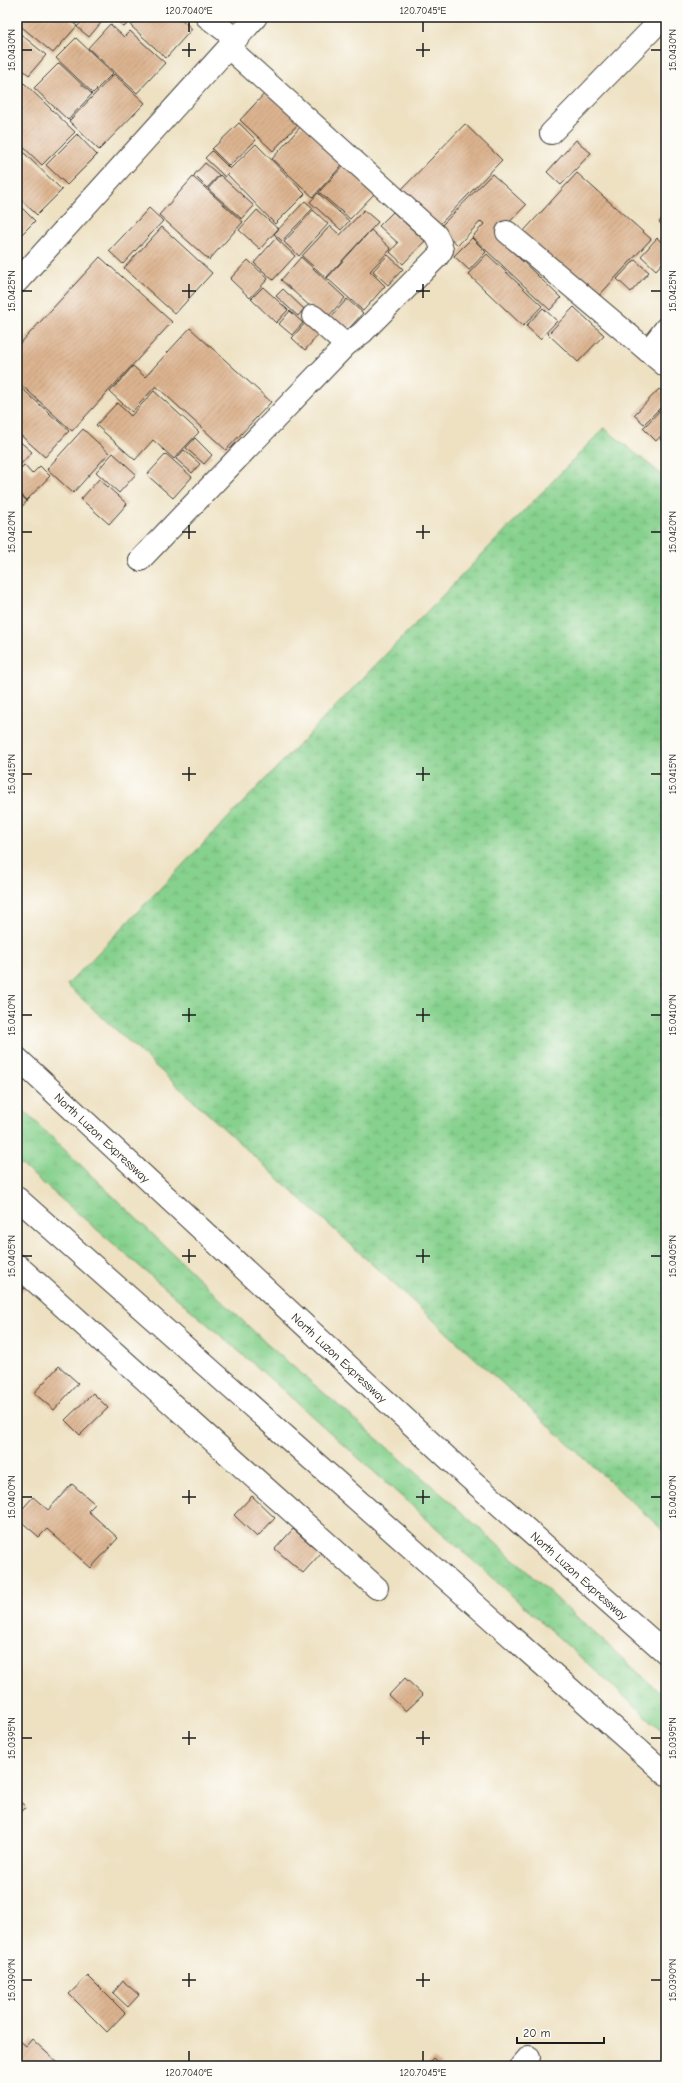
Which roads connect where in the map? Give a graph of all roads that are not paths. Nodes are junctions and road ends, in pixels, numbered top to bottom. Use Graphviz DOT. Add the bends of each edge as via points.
graph roads {
  1 [pos="207,17"];
  2 [pos="256,17"];
  3 [pos="664,17"];
  4 [pos="233,43"];
  5 [pos="551,134"];
  6 [pos="507,232"];
  7 [pos="17,282"];
  8 [pos="313,316"];
  9 [pos="666,328"];
  10 [pos="346,345"];
  11 [pos="648,351"];
  12 [pos="666,366"];
  13 [pos="140,560"];
  14 [pos="17,1058"];
  15 [pos="17,1198"];
  16 [pos="17,1265"];
  17 [pos="377,1588"];
  18 [pos="666,1653"];
  19 [pos="666,1774"];
  1 -- 4 [label="main road"];
  2 -- 4 [label="main road"];
  3 -- 5 [label="main road"];
  4 -- 7 [label="main road"];
  4 -- 10 [label="main road" via="436,235 440,242 442,250 438,256 362,333"];
  6 -- 11 [label="main road"];
  8 -- 10 [label="main road"];
  9 -- 11 [label="main road"];
  10 -- 13 [label="main road"];
  11 -- 12 [label="main road"];
  14 -- 18 [label="main road, North Luzon Expressway" via="468,1478"];
  15 -- 19 [label="main road"];
  16 -- 17 [label="main road"];
}
